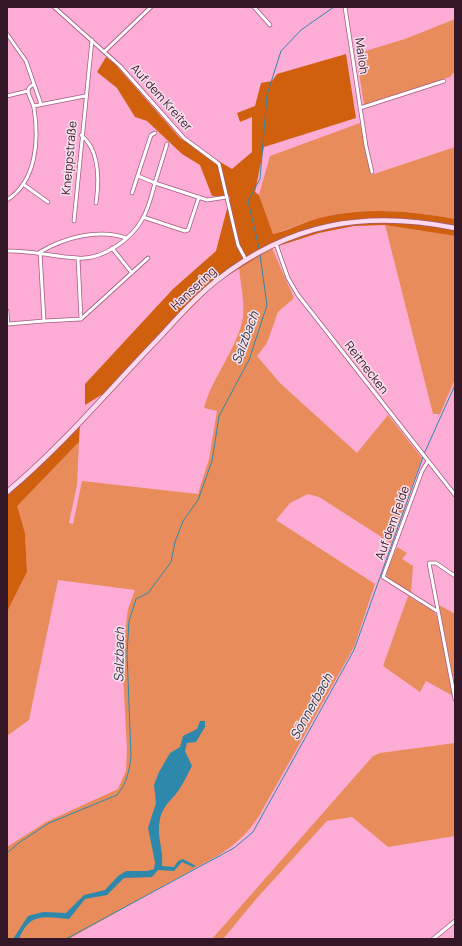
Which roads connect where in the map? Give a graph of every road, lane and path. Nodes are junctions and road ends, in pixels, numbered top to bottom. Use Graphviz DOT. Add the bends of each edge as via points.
graph roads {
  1 [pos="54,7"];
  2 [pos="151,7"];
  3 [pos="254,7"];
  4 [pos="345,7"];
  5 [pos="270,25"];
  6 [pos="7,34"];
  7 [pos="92,40"];
  8 [pos="105,51"];
  9 [pos="444,81"];
  10 [pos="34,84"];
  11 [pos="28,91"];
  12 [pos="7,96"];
  13 [pos="85,96"];
  14 [pos="41,104"];
  15 [pos="34,106"];
  16 [pos="360,108"];
  17 [pos="156,133"];
  18 [pos="81,135"];
  19 [pos="167,144"];
  20 [pos="372,172"];
  21 [pos="138,176"];
  22 [pos="155,183"];
  23 [pos="23,184"];
  24 [pos="132,193"];
  25 [pos="199,197"];
  26 [pos="227,197"];
  27 [pos="7,200"];
  28 [pos="48,202"];
  29 [pos="96,203"];
  30 [pos="143,217"];
  31 [pos="74,221"];
  32 [pos="455,228"];
  33 [pos="126,238"];
  34 [pos="276,244"];
  35 [pos="112,248"];
  36 [pos="7,251"];
  37 [pos="40,252"];
  38 [pos="78,258"];
  39 [pos="148,258"];
  40 [pos="246,260"];
  41 [pos="132,272"];
  42 [pos="7,311"];
  43 [pos="7,316"];
  44 [pos="81,319"];
  45 [pos="44,321"];
  46 [pos="8,324"];
  47 [pos="426,460"];
  48 [pos="7,492"];
  49 [pos="455,495"];
  50 [pos="455,576"];
  51 [pos="437,611"];
  52 [pos="455,699"];
  53 [pos="455,921"];
  54 [pos="433,939"];
  1 -- 7 [label="street, Auf dem Kreiter"];
  2 -- 8 [label="street"];
  3 -- 5 [label="street"];
  4 -- 16 [label="street, Mailoh"];
  6 -- 10 [label="street" via="26,61"];
  7 -- 8 [label="street, Auf dem Kreiter"];
  7 -- 13 [label="street, Kneippstraße"];
  8 -- 26 [label="street, Auf dem Kreiter" via="184,138 219,164"];
  9 -- 16 [label="street"];
  10 -- 11 [label="street"];
  10 -- 14 [label="street"];
  11 -- 12 [label="street"];
  11 -- 15 [label="street"];
  13 -- 14 [label="street"];
  13 -- 18 [label="street, Kneippstraße"];
  14 -- 15 [label="street"];
  15 -- 23 [label="street" via="35,146 32,165"];
  16 -- 20 [label="street, Mailoh"];
  17 -- 21 [label="street" via="151,135"];
  18 -- 29 [label="street" via="87,140 96,165"];
  18 -- 31 [label="street, Kneippstraße"];
  19 -- 22 [label="street"];
  21 -- 22 [label="street"];
  21 -- 24 [label="street"];
  22 -- 25 [label="street"];
  22 -- 30 [label="street"];
  23 -- 27 [label="street"];
  23 -- 28 [label="street"];
  25 -- 26 [label="street" via="212,200"];
  25 -- 30 [label="street" via="190,228 185,231"];
  26 -- 40 [label="street, Auf dem Kreiter" via="238,245"];
  30 -- 33 [label="street"];
  32 -- 34 [label="street, Hansering" via="412,221 366,220 320,228"];
  33 -- 35 [label="street"];
  33 -- 37 [label="street" via="113,234 85,235"];
  34 -- 40 [label="street, Hansering"];
  34 -- 47 [label="street, Reitnecken" via="295,291"];
  35 -- 38 [label="street" via="98,255"];
  35 -- 41 [label="street"];
  36 -- 37 [label="street"];
  37 -- 38 [label="street"];
  37 -- 45 [label="street"];
  38 -- 44 [label="street"];
  39 -- 41 [label="street"];
  40 -- 48 [label="street, Hansering" via="204,291 53,449"];
  41 -- 44 [label="street"];
  42 -- 43 [label="street"];
  43 -- 46 [label="street"];
  44 -- 45 [label="street"];
  45 -- 46 [label="street"];
  47 -- 49 [label="street, Reitnecken"];
  47 -- 51 [label="street, Auf dem Felde" via="383,577"];
  50 -- 51 [label="street" via="436,563 429,563"];
  51 -- 52 [label="street"];
  53 -- 54 [label="street"];
}
